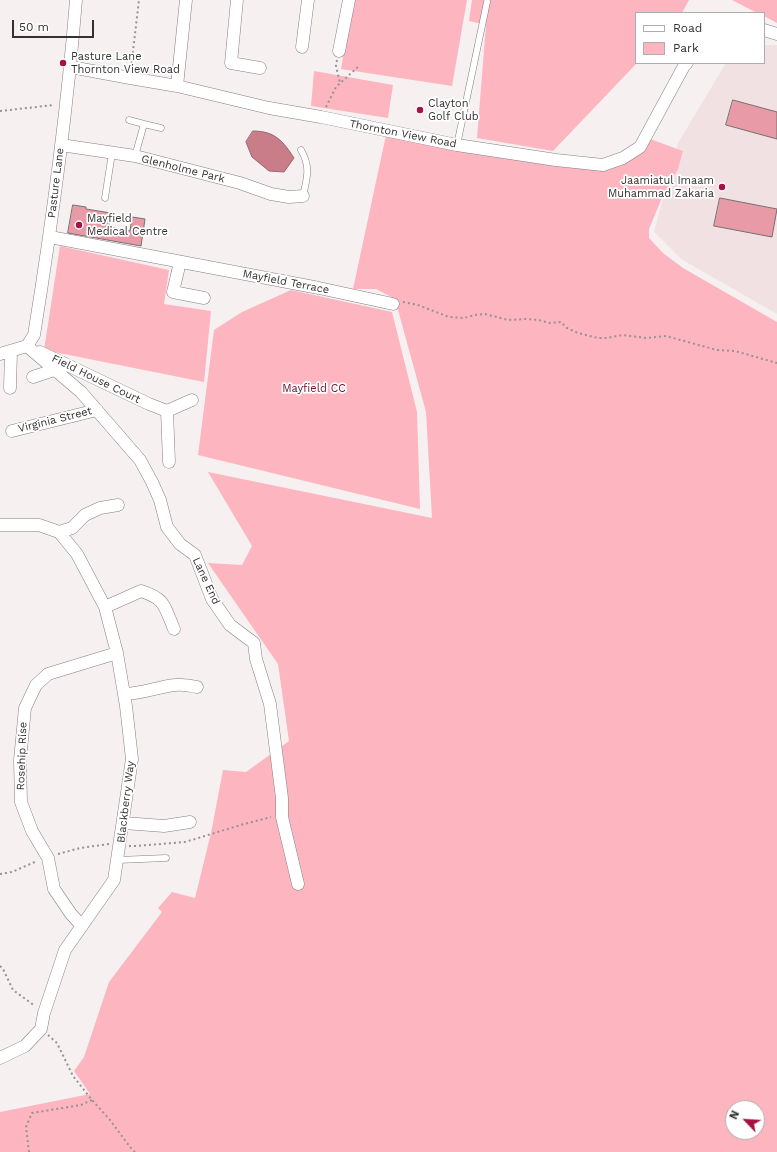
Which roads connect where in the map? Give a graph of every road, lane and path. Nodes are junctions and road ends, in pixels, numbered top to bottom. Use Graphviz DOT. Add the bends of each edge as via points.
graph roads {
  1 [pos="76,0"];
  2 [pos="139,0"];
  3 [pos="186,0"];
  4 [pos="237,0"];
  5 [pos="308,0"];
  6 [pos="349,0"];
  7 [pos="487,2"];
  8 [pos="765,30"];
  9 [pos="777,34"];
  10 [pos="302,46"];
  11 [pos="339,51"];
  12 [pos="686,64"];
  13 [pos="359,66"];
  14 [pos="70,67"];
  15 [pos="260,68"];
  16 [pos="130,78"];
  17 [pos="340,83"];
  18 [pos="177,86"];
  19 [pos="66,104"];
  20 [pos="0,111"];
  21 [pos="321,117"];
  22 [pos="129,120"];
  23 [pos="144,124"];
  24 [pos="161,128"];
  25 [pos="457,144"];
  26 [pos="61,145"];
  27 [pos="301,150"];
  28 [pos="112,153"];
  29 [pos="135,156"];
  30 [pos="303,196"];
  31 [pos="105,198"];
  32 [pos="50,237"];
  33 [pos="180,262"];
  34 [pos="204,298"];
  35 [pos="393,304"];
  36 [pos="27,346"];
  37 [pos="5,353"];
  38 [pos="777,363"];
  39 [pos="54,370"];
  40 [pos="33,377"];
  41 [pos="10,388"];
  42 [pos="192,400"];
  43 [pos="97,410"];
  44 [pos="167,411"];
  45 [pos="12,431"];
  46 [pos="169,462"];
  47 [pos="118,505"];
  48 [pos="0,525"];
  49 [pos="59,532"];
  50 [pos="105,607"];
  51 [pos="174,629"];
  52 [pos="117,653"];
  53 [pos="197,687"];
  54 [pos="124,694"];
  55 [pos="282,817"];
  56 [pos="190,822"];
  57 [pos="124,823"];
  58 [pos="121,844"];
  59 [pos="166,858"];
  60 [pos="118,860"];
  61 [pos="298,884"];
  62 [pos="82,926"];
  63 [pos="0,966"];
  64 [pos="44,1012"];
  65 [pos="41,1029"];
  66 [pos="0,1058"];
  67 [pos="92,1100"];
  68 [pos="29,1152"];
  69 [pos="135,1152"];
  1 -- 14 [label="street, Pasture Lane"];
  2 -- 16 [label="path"];
  3 -- 18 [label="street"];
  4 -- 15 [label="street" via="231,63"];
  5 -- 10 [label="street"];
  6 -- 11 [label="street"];
  7 -- 25 [label="lane"];
  8 -- 9 [label="street"];
  11 -- 17 [label="path" via="336,66"];
  12 -- 25 [label="street, Thornton View Road" via="640,147 623,158 602,165"];
  13 -- 17 [label="path"];
  14 -- 16 [label="street, Thornton View Road"];
  14 -- 19 [label="street, Pasture Lane"];
  16 -- 18 [label="street, Thornton View Road"];
  17 -- 21 [label="path"];
  18 -- 21 [label="street, Thornton View Road" via="269,108"];
  19 -- 20 [label="path"];
  19 -- 26 [label="street, Pasture Lane"];
  21 -- 25 [label="street, Thornton View Road"];
  22 -- 23 [label="lane"];
  23 -- 24 [label="lane"];
  23 -- 29 [label="lane"];
  26 -- 28 [label="street, Glenholme Park"];
  26 -- 32 [label="street, Pasture Lane"];
  27 -- 30 [label="lane" via="308,166"];
  28 -- 29 [label="street, Glenholme Park"];
  28 -- 31 [label="lane"];
  29 -- 30 [label="street, Glenholme Park" via="240,183 271,194"];
  32 -- 33 [label="street, Mayfield Terrace"];
  32 -- 36 [label="street, Pasture Lane" via="34,335"];
  33 -- 34 [label="street" via="173,292"];
  33 -- 35 [label="street, Mayfield Terrace"];
  35 -- 38 [label="path" via="395,299 449,317 464,318 485,314 508,320 561,322 578,333 598,338 623,335 646,338 666,336"];
  36 -- 37 [label="street"];
  36 -- 39 [label="street, Lane End"];
  36 -- 44 [label="street, Field House Court"];
  37 -- 41 [label="street"];
  39 -- 40 [label="street"];
  39 -- 43 [label="street, Lane End"];
  42 -- 44 [label="street"];
  43 -- 45 [label="street, Virginia Street"];
  43 -- 55 [label="street, Lane End" via="143,466 160,500 167,527 180,544 195,555 212,599 230,625 254,642 256,659 270,704 282,798"];
  44 -- 46 [label="street"];
  47 -- 49 [label="street" via="100,508 85,516 72,528"];
  48 -- 49 [label="street" via="39,525"];
  49 -- 50 [label="street, Blackberry Way" via="77,554"];
  50 -- 51 [label="street" via="140,591 154,595 162,602"];
  50 -- 52 [label="street, Blackberry Way"];
  52 -- 54 [label="street, Blackberry Way"];
  52 -- 62 [label="street, Rosehip Rise" via="48,674 36,685 25,708 20,760 21,802 32,831 48,858 54,889"];
  53 -- 54 [label="street" via="177,685"];
  54 -- 57 [label="street, Blackberry Way" via="132,759"];
  55 -- 58 [label="path" via="281,815 244,824 185,842 136,846"];
  55 -- 61 [label="street, Lane End"];
  56 -- 57 [label="street" via="164,826"];
  57 -- 58 [label="street, Blackberry Way"];
  58 -- 60 [label="street, Blackberry Way"];
  59 -- 60 [label="lane"];
  60 -- 62 [label="street, Blackberry Way" via="114,880"];
  62 -- 64 [label="street, Blackberry Way" via="65,950"];
  63 -- 64 [label="path" via="13,990"];
  64 -- 65 [label="street, Blackberry Way"];
  65 -- 66 [label="street" via="25,1046"];
  65 -- 67 [label="path" via="57,1043 73,1076"];
  67 -- 68 [label="path" via="81,1105 32,1113 26,1127"];
  67 -- 69 [label="path"];
}
